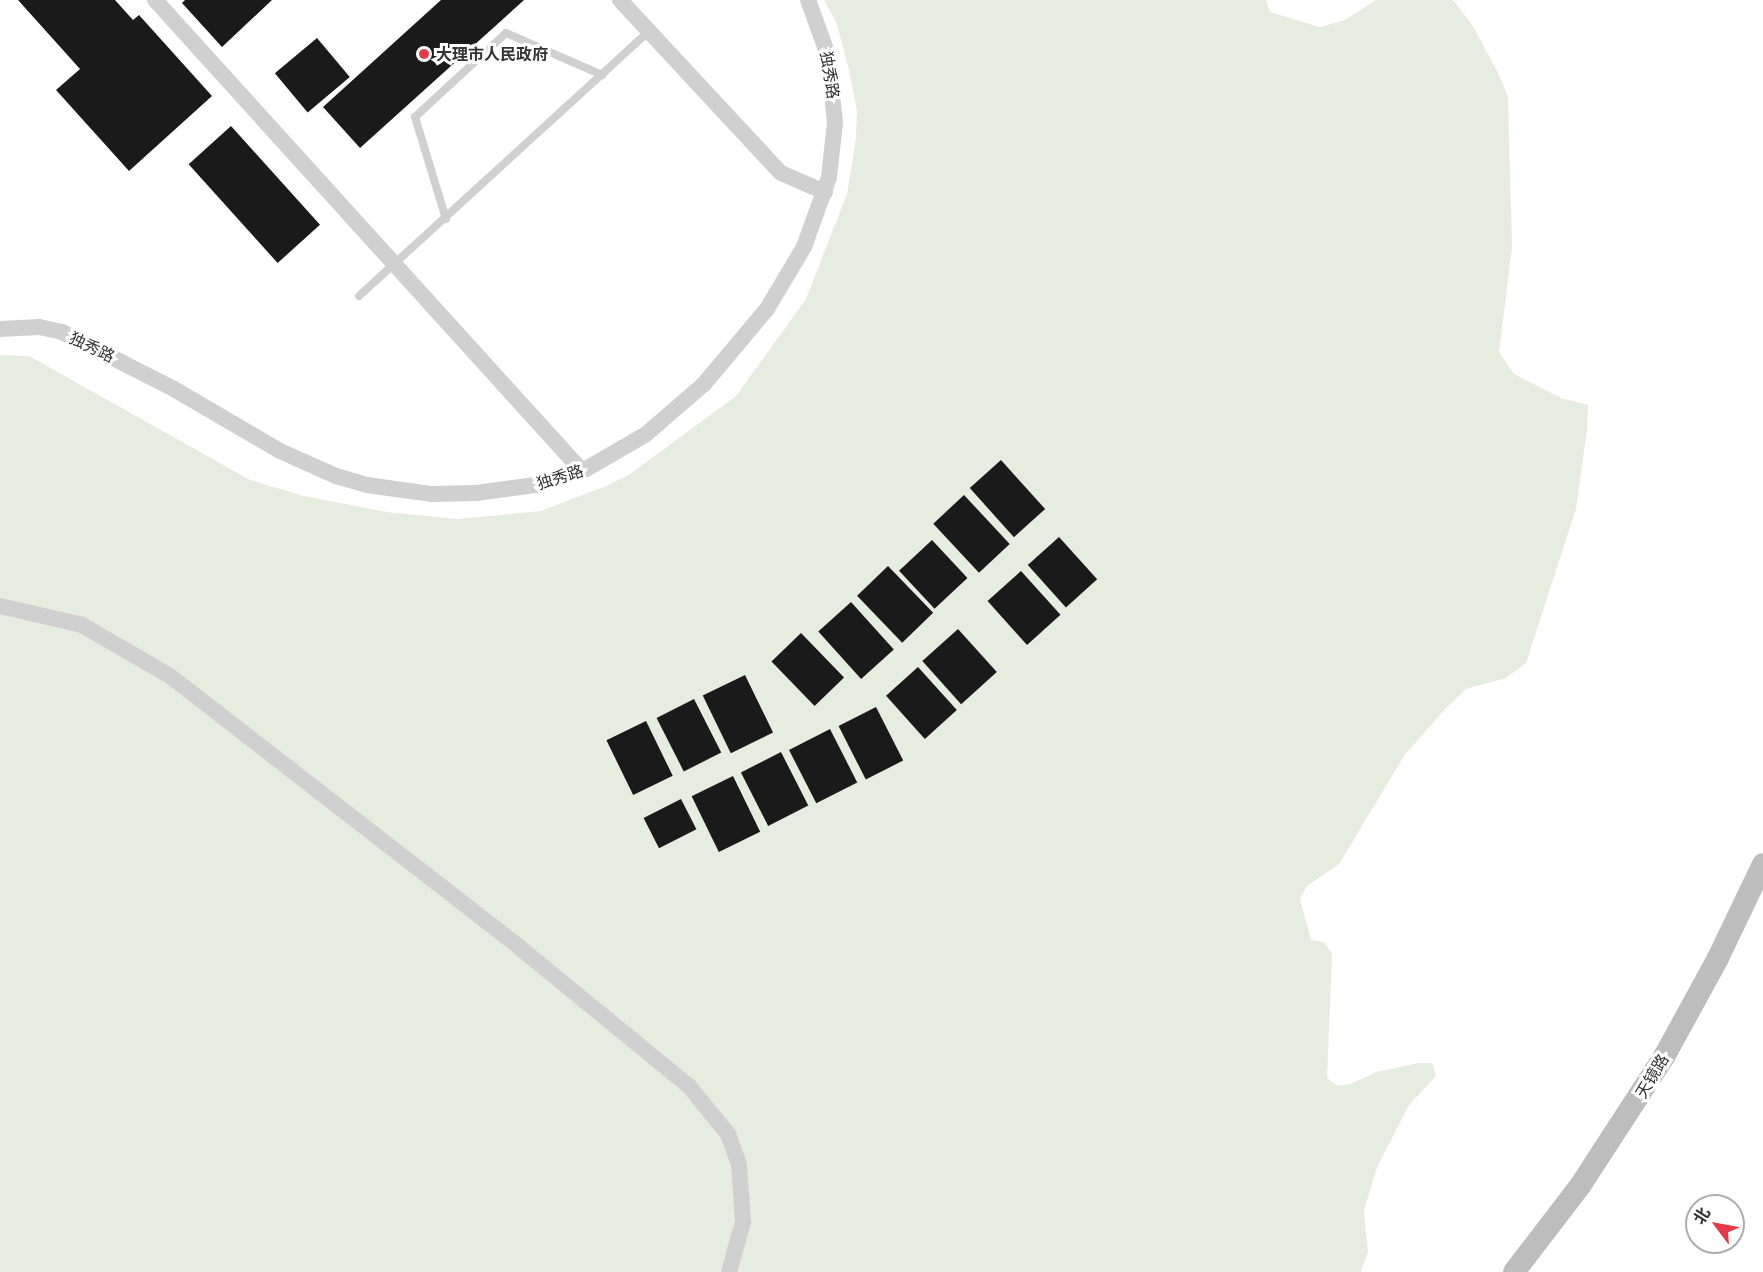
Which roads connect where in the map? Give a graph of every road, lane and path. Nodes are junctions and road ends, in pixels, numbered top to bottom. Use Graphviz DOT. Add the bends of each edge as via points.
graph roads {
  1 [pos="155,0"];
  2 [pos="620,0"];
  3 [pos="808,0"];
  4 [pos="649,31"];
  5 [pos="602,75"];
  6 [pos="825,192"];
  7 [pos="446,219"];
  8 [pos="395,266"];
  9 [pos="359,296"];
  10 [pos="0,329"];
  11 [pos="582,471"];
  12 [pos="0,606"];
  13 [pos="1763,864"];
  14 [pos="729,1272"];
  15 [pos="1515,1272"];
  1 -- 8 [label="street"];
  2 -- 4 [label="street"];
  3 -- 6 [label="street, 独秀路" via="825,44 834,90 834,145"];
  4 -- 5 [label="lane"];
  4 -- 6 [label="street" via="782,173"];
  5 -- 7 [label="lane"];
  5 -- 7 [label="lane" via="506,33 416,117"];
  6 -- 11 [label="street, 独秀路" via="813,227 789,274 736,349 685,402 645,435"];
  7 -- 8 [label="lane"];
  8 -- 9 [label="lane"];
  8 -- 11 [label="street"];
  10 -- 11 [label="street, 独秀路" via="39,327 62,332 310,466 367,485 432,494 477,494 535,485"];
  12 -- 14 [label="street" via="82,626 134,652 170,676 510,940 689,1086 728,1134 739,1164 743,1222"];
  13 -- 15 [label="street, 天镜路" via="1665,1055 1580,1186"];
}
